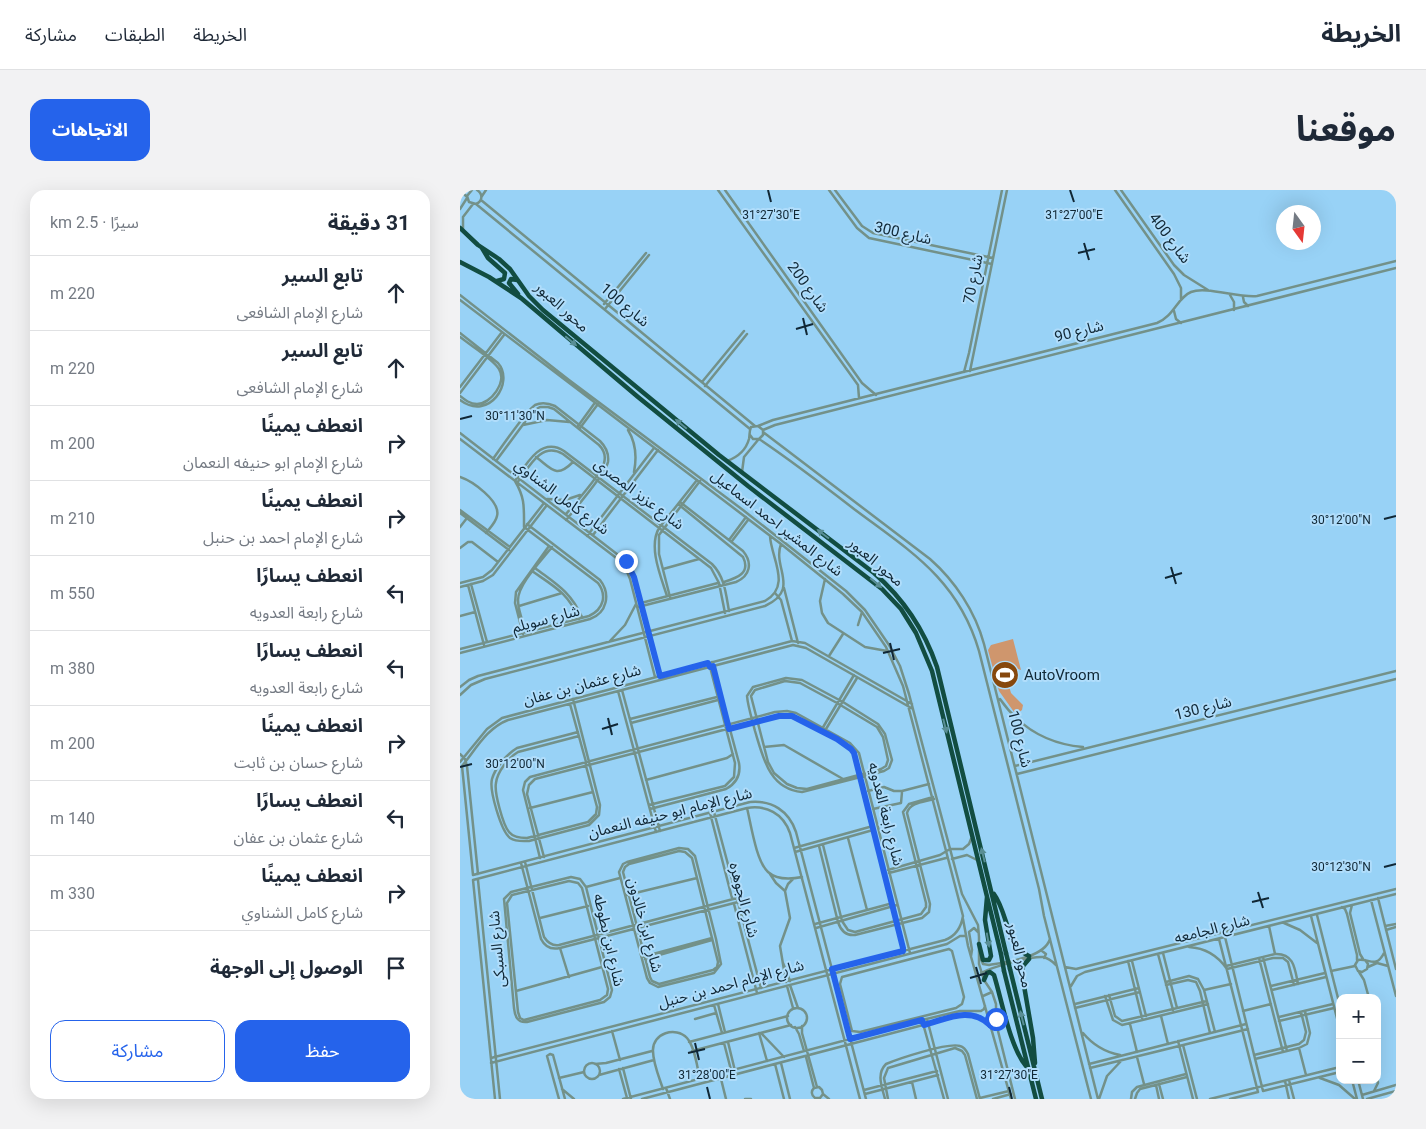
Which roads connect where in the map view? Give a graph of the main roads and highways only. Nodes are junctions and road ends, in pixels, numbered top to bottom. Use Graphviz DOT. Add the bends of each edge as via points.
graph roads {
  1 [pos="462,230"];
  2 [pos="481,248"];
  3 [pos="460,262"];
  4 [pos="518,280"];
  5 [pos="497,281"];
  6 [pos="521,298"];
  7 [pos="992,892"];
  8 [pos="987,896"];
  9 [pos="978,944"];
  10 [pos="1004,954"];
  11 [pos="1007,970"];
  12 [pos="984,980"];
  13 [pos="1034,1066"];
  14 [pos="1028,1068"];
  15 [pos="1036,1099"];
  16 [pos="1042,1099"];
  1 -- 2 [label="highway, محور العبور"];
  2 -- 4 [label="highway, محور العبور" via="505,264"];
  2 -- 5 [label="highway" via="505,272 504,279"];
  3 -- 5 [label="highway, محور العبور"];
  4 -- 6 [label="highway" via="512,278 509,283"];
  7 -- 4 [label="highway, محور العبور, one-way" via="937,666 918,623 901,600 881,580 742,473 538,306"];
  5 -- 6 [label="highway, محور العبور"];
  6 -- 8 [label="highway, محور العبور, one-way" via="748,486 872,580 896,604 916,632 928,658"];
  7 -- 10 [label="highway, محور العبور"];
  7 -- 13 [label="highway" via="1015,945 1029,957 1022,974 1035,1050"];
  8 -- 9 [label="highway, one-way" via="985,920 989,960 982,960"];
  8 -- 10 [label="highway, محور العبور"];
  10 -- 11 [label="highway, محور العبور, bridge"];
  13 -- 11 [label="highway, محور العبور, one-way"];
  11 -- 14 [label="highway, محور العبور"];
  12 -- 14 [label="highway" via="987,973 994,975 1014,1044"];
  13 -- 16 [label="highway, محور العبور"];
  14 -- 15 [label="highway, محور العبور"];
}
